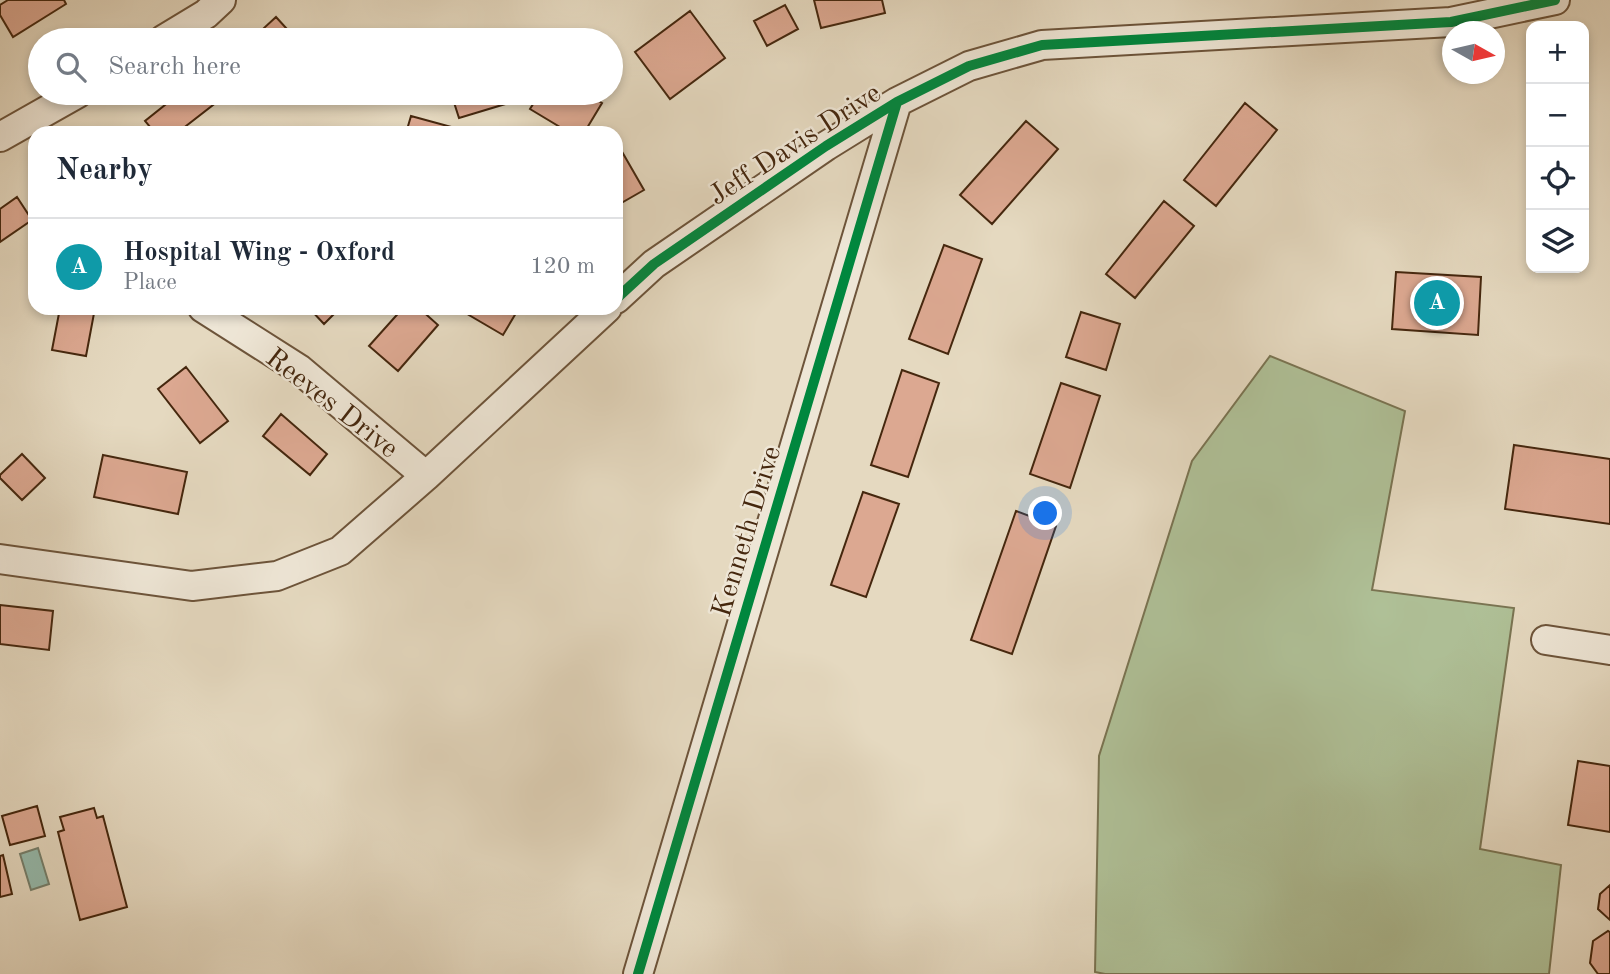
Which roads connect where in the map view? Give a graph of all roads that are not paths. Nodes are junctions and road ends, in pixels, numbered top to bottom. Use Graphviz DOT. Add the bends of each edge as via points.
graph roads {
  1 [pos="221,0"];
  2 [pos="1555,0"];
  3 [pos="183,28"];
  4 [pos="897,102"];
  5 [pos="57,105"];
  6 [pos="0,137"];
  7 [pos="623,293"];
  8 [pos="214,315"];
  9 [pos="599,315"];
  10 [pos="426,476"];
  11 [pos="0,559"];
  12 [pos="1546,640"];
  13 [pos="1610,650"];
  14 [pos="638,974"];
  1 -- 3 [label="street"];
  2 -- 4 [label="street, Jeff Davis Drive" via="1451,22 1042,45 969,66"];
  4 -- 7 [label="street, Jeff Davis Drive" via="654,264"];
  4 -- 14 [label="street, Kenneth Drive"];
  5 -- 6 [label="street"];
  8 -- 10 [label="street, Reeves Drive" via="299,369"];
  9 -- 10 [label="street"];
  10 -- 11 [label="street" via="340,551 277,576 192,586"];
  12 -- 13 [label="street"];
}
